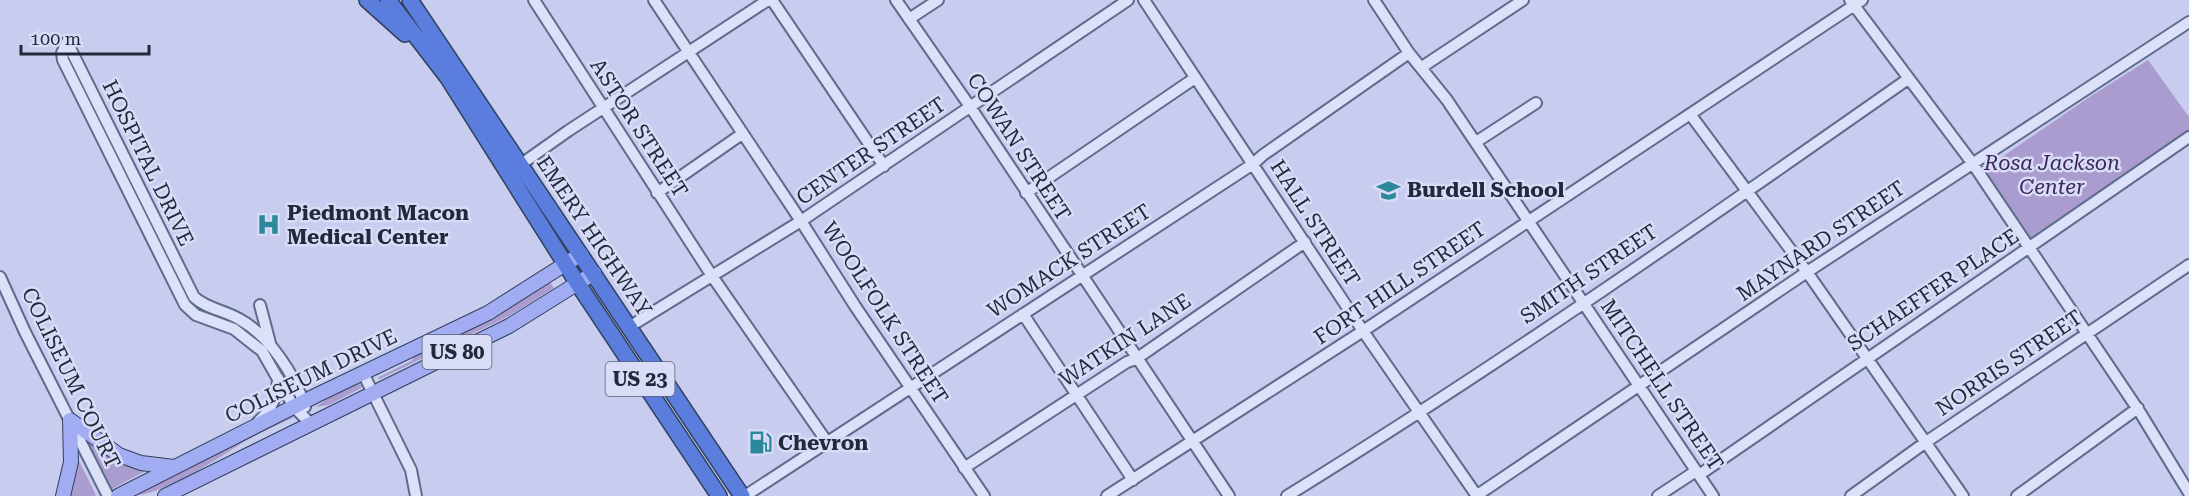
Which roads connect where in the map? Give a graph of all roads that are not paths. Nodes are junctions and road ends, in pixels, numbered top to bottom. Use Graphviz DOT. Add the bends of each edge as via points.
graph roads {
  1 [pos="367,0"];
  2 [pos="388,0"];
  3 [pos="410,0"];
  4 [pos="534,0"];
  5 [pos="654,0"];
  6 [pos="770,0"];
  7 [pos="896,0"];
  8 [pos="938,0"];
  9 [pos="1128,0"];
  10 [pos="1144,0"];
  11 [pos="1374,0"];
  12 [pos="1523,0"];
  13 [pos="1855,2"];
  14 [pos="909,19"];
  15 [pos="2189,22"];
  16 [pos="688,53"];
  17 [pos="1409,53"];
  18 [pos="1422,67"];
  19 [pos="448,78"];
  20 [pos="1195,78"];
  21 [pos="1908,79"];
  22 [pos="1536,103"];
  23 [pos="971,108"];
  24 [pos="603,109"];
  25 [pos="1690,114"];
  26 [pos="742,134"];
  27 [pos="2189,137"];
  28 [pos="1476,142"];
  29 [pos="1253,164"];
  30 [pos="1973,164"];
  31 [pos="520,165"];
  32 [pos="884,166"];
  33 [pos="1748,191"];
  34 [pos="657,193"];
  35 [pos="1026,193"];
  36 [pos="801,221"];
  37 [pos="1529,221"];
  38 [pos="1305,242"];
  39 [pos="2028,248"];
  40 [pos="581,254"];
  41 [pos="566,265"];
  42 [pos="2189,265"];
  43 [pos="1807,272"];
  44 [pos="594,273"];
  45 [pos="712,276"];
  46 [pos="1081,276"];
  47 [pos="0,277"];
  48 [pos="578,284"];
  49 [pos="1583,302"];
  50 [pos="260,305"];
  51 [pos="1023,314"];
  52 [pos="629,327"];
  53 [pos="1363,332"];
  54 [pos="2088,333"];
  55 [pos="270,343"];
  56 [pos="1867,358"];
  57 [pos="1136,359"];
  58 [pos="363,372"];
  59 [pos="278,377"];
  60 [pos="910,387"];
  61 [pos="1639,387"];
  62 [pos="374,393"];
  63 [pos="1076,394"];
  64 [pos="299,404"];
  65 [pos="2138,408"];
  66 [pos="1419,411"];
  67 [pos="70,420"];
  68 [pos="311,424"];
  69 [pos="251,428"];
  70 [pos="827,442"];
  71 [pos="1192,442"];
  72 [pos="1926,442"];
  73 [pos="174,467"];
  74 [pos="964,468"];
  75 [pos="1697,473"];
  76 [pos="1133,480"];
  77 [pos="2189,493"];
  78 [pos="63,496"];
  79 [pos="108,496"];
  80 [pos="118,496"];
  81 [pos="165,496"];
  82 [pos="416,496"];
  83 [pos="719,496"];
  84 [pos="744,496"];
  85 [pos="984,496"];
  86 [pos="1107,496"];
  87 [pos="1228,496"];
  88 [pos="1287,496"];
  89 [pos="1476,496"];
  90 [pos="1658,496"];
  91 [pos="1713,496"];
  92 [pos="1851,496"];
  93 [pos="1963,496"];
  94 [pos="2017,496"];
  1 -- 19 [label="highway"];
  2 -- 19 [label="highway, EMERY HIGHWAY / US 23"];
  3 -- 31 [label="highway, EMERY HIGHWAY / US 23"];
  4 -- 24 [label="street, ASTOR STREET"];
  5 -- 16 [label="street, WOOLFOLK STREET"];
  6 -- 16 [label="street"];
  6 -- 32 [label="street"];
  7 -- 14 [label="street, COWAN STREET"];
  8 -- 14 [label="street"];
  9 -- 23 [label="street, CENTER STREET"];
  10 -- 20 [label="street, HALL STREET"];
  11 -- 17 [label="street, MITCHELL STREET"];
  12 -- 18 [label="street"];
  13 -- 21 [label="street"];
  13 -- 25 [label="street, FORT HILL STREET"];
  14 -- 23 [label="street, COWAN STREET"];
  15 -- 30 [label="street, MAYNARD STREET"];
  16 -- 24 [label="street"];
  16 -- 26 [label="street, WOOLFOLK STREET"];
  17 -- 18 [label="street, MITCHELL STREET"];
  17 -- 29 [label="street, WOMACK STREET"];
  18 -- 28 [label="street, MITCHELL STREET"];
  19 -- 41 [label="highway, EMERY HIGHWAY / US 23"];
  20 -- 29 [label="street, HALL STREET"];
  20 -- 35 [label="street"];
  21 -- 30 [label="street"];
  21 -- 33 [label="street, SMITH STREET"];
  22 -- 28 [label="street"];
  23 -- 32 [label="street, CENTER STREET"];
  23 -- 35 [label="street, COWAN STREET"];
  24 -- 31 [label="street"];
  24 -- 34 [label="street, ASTOR STREET"];
  25 -- 33 [label="street"];
  25 -- 37 [label="street, FORT HILL STREET"];
  26 -- 34 [label="street"];
  26 -- 36 [label="street, WOOLFOLK STREET"];
  27 -- 39 [label="street, SCHAEFFER PLACE"];
  28 -- 37 [label="street, MITCHELL STREET"];
  29 -- 38 [label="street, HALL STREET"];
  29 -- 46 [label="street, WOMACK STREET"];
  30 -- 39 [label="street"];
  30 -- 43 [label="street, MAYNARD STREET"];
  31 -- 40 [label="highway, EMERY HIGHWAY / US 23"];
  32 -- 36 [label="street, CENTER STREET"];
  33 -- 43 [label="street"];
  33 -- 49 [label="street, SMITH STREET"];
  34 -- 45 [label="street, ASTOR STREET"];
  35 -- 46 [label="street, COWAN STREET"];
  36 -- 45 [label="street, CENTER STREET"];
  36 -- 60 [label="street, WOOLFOLK STREET"];
  37 -- 49 [label="street, MITCHELL STREET"];
  37 -- 53 [label="street, FORT HILL STREET"];
  38 -- 53 [label="street, HALL STREET"];
  38 -- 57 [label="street, WATKIN LANE"];
  39 -- 54 [label="street"];
  39 -- 56 [label="street, SCHAEFFER PLACE"];
  40 -- 41 [label="main road, COLISEUM DRIVE / US 80"];
  40 -- 44 [label="highway, EMERY HIGHWAY / US 23"];
  41 -- 48 [label="highway, EMERY HIGHWAY / US 23"];
  41 -- 58 [label="main road, COLISEUM DRIVE / US 80" via="488,313"];
  42 -- 54 [label="street, NORRIS STREET"];
  43 -- 56 [label="street"];
  43 -- 61 [label="street, MAYNARD STREET"];
  44 -- 48 [label="main road, COLISEUM DRIVE"];
  44 -- 52 [label="highway, EMERY HIGHWAY / US 23"];
  45 -- 52 [label="street, CENTER STREET"];
  45 -- 70 [label="street, ASTOR STREET"];
  46 -- 51 [label="street, WOMACK STREET"];
  46 -- 57 [label="street, COWAN STREET"];
  47 -- 67 [label="street, COLISEUM COURT"];
  48 -- 62 [label="main road, COLISEUM DRIVE / US 80" via="509,326"];
  48 -- 83 [label="highway, EMERY HIGHWAY / US 23"];
  49 -- 61 [label="street, MITCHELL STREET"];
  49 -- 66 [label="street, SMITH STREET"];
  50 -- 55 [label="street"];
  51 -- 60 [label="street, WOMACK STREET"];
  51 -- 63 [label="street"];
  52 -- 84 [label="highway, EMERY HIGHWAY / US 23"];
  53 -- 66 [label="street, HALL STREET"];
  53 -- 71 [label="street, FORT HILL STREET"];
  54 -- 65 [label="street"];
  54 -- 72 [label="street, NORRIS STREET"];
  55 -- 59 [label="street, HOSPITAL DRIVE" via="240,319 202,305 194,297 67,42 63,60 184,305 196,315 228,326 247,338 262,351"];
  55 -- 64 [label="street, HOSPITAL DRIVE"];
  56 -- 72 [label="street"];
  56 -- 75 [label="street, SCHAEFFER PLACE"];
  57 -- 63 [label="street, WATKIN LANE"];
  57 -- 71 [label="street, COWAN STREET"];
  58 -- 62 [label="street"];
  58 -- 64 [label="main road, COLISEUM DRIVE / US 80"];
  59 -- 64 [label="street, HOSPITAL DRIVE"];
  59 -- 69 [label="street" via="272,406"];
  60 -- 70 [label="street, WOMACK STREET"];
  60 -- 74 [label="street, WOOLFOLK STREET"];
  61 -- 75 [label="street, MITCHELL STREET"];
  61 -- 89 [label="street, MAYNARD STREET"];
  62 -- 68 [label="main road, COLISEUM DRIVE / US 80"];
  62 -- 82 [label="street" via="411,470"];
  63 -- 74 [label="street, WATKIN LANE"];
  63 -- 76 [label="street"];
  64 -- 68 [label="street, HOSPITAL DRIVE"];
  64 -- 69 [label="main road, COLISEUM DRIVE / US 80"];
  65 -- 77 [label="street"];
  65 -- 94 [label="street"];
  66 -- 88 [label="street, SMITH STREET"];
  66 -- 89 [label="street, HALL STREET"];
  67 -- 73 [label="main road" via="119,455"];
  67 -- 78 [label="main road" via="71,462"];
  67 -- 79 [label="street, COLISEUM COURT"];
  68 -- 81 [label="main road, COLISEUM DRIVE / US 80"];
  69 -- 73 [label="main road, COLISEUM DRIVE / US 80"];
  70 -- 84 [label="street, WOMACK STREET"];
  71 -- 76 [label="street, FORT HILL STREET"];
  71 -- 87 [label="street, COWAN STREET"];
  72 -- 92 [label="street, NORRIS STREET"];
  72 -- 93 [label="street"];
  73 -- 80 [label="main road, COLISEUM DRIVE / US 80"];
  74 -- 85 [label="street, WOOLFOLK STREET"];
  75 -- 90 [label="street, SCHAEFFER PLACE"];
  75 -- 91 [label="street, MITCHELL STREET"];
  76 -- 86 [label="street, FORT HILL STREET"];
}
